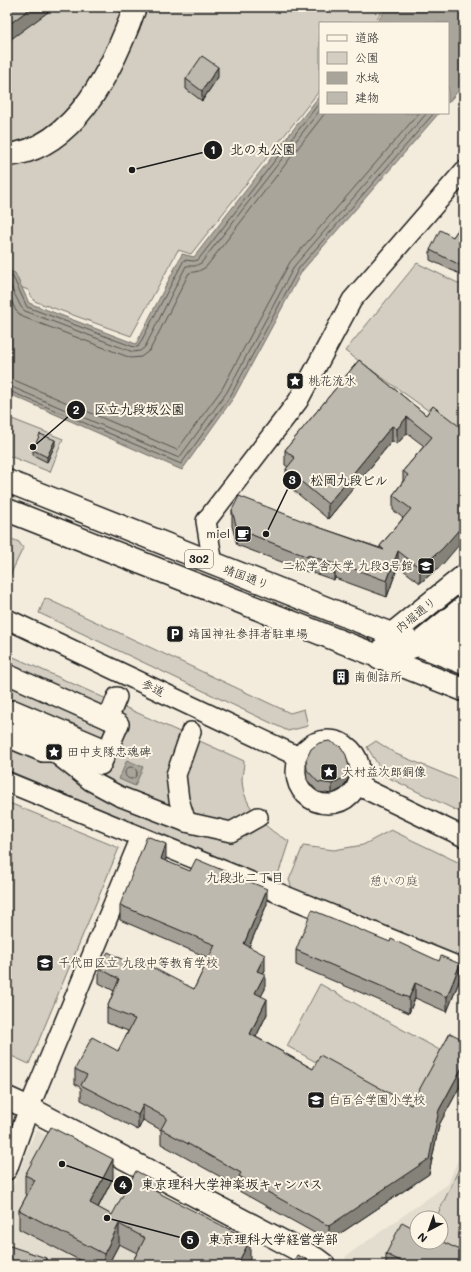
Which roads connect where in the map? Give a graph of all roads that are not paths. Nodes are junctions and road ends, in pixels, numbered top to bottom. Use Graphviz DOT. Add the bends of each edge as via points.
graph roads {
  1 [pos="135,7"];
  2 [pos="7,155"];
  3 [pos="464,171"];
  4 [pos="7,481"];
  5 [pos="7,510"];
  6 [pos="213,564"];
  7 [pos="464,576"];
  8 [pos="464,607"];
  9 [pos="7,619"];
  10 [pos="392,634"];
  11 [pos="417,645"];
  12 [pos="379,658"];
  13 [pos="464,659"];
  14 [pos="464,663"];
  15 [pos="7,674"];
  16 [pos="464,690"];
  17 [pos="52,694"];
  18 [pos="117,697"];
  19 [pos="108,719"];
  20 [pos="192,732"];
  21 [pos="7,737"];
  22 [pos="300,757"];
  23 [pos="7,782"];
  24 [pos="357,785"];
  25 [pos="258,817"];
  26 [pos="186,822"];
  27 [pos="141,837"];
  28 [pos="464,837"];
  29 [pos="464,969"];
  30 [pos="7,1098"];
  31 [pos="30,1108"];
  32 [pos="7,1170"];
  33 [pos="324,1265"];
  1 -- 2 [label="main road" via="110,65 75,118 60,133 32,150"];
  3 -- 6 [label="street" via="352,300 298,401 206,520"];
  4 -- 6 [label="main road, 靖国通り / 302"];
  5 -- 12 [label="main road, 302"];
  6 -- 10 [label="main road, 靖国通り / 302"];
  7 -- 10 [label="main road, 内堀通り"];
  8 -- 11 [label="main road, 内堀通り"];
  8 -- 13 [label="main road" via="450,629 449,638 452,648"];
  9 -- 22 [label="street, 参道"];
  10 -- 11 [label="main road, 靖国通り / 302"];
  10 -- 12 [label="main road, 内堀通り"];
  11 -- 12 [label="main road, 内堀通り"];
  11 -- 14 [label="main road, 靖国通り / 302"];
  12 -- 16 [label="main road, 302"];
  15 -- 17 [label="street"];
  17 -- 19 [label="street"];
  17 -- 19 [label="street" via="29,721 80,747 101,765 119,724"];
  18 -- 19 [label="street"];
  20 -- 26 [label="street" via="176,775 179,800"];
  21 -- 26 [label="street" via="43,752 54,752 91,780 119,796"];
  22 -- 24 [label="street" via="311,744 333,740 340,743 354,753 359,763"];
  22 -- 24 [label="street" via="296,768 297,779 301,789 311,799 332,804 343,800"];
  23 -- 27 [label="street"];
  24 -- 28 [label="street"];
  25 -- 26 [label="street" via="231,832"];
  27 -- 29 [label="street"];
  27 -- 31 [label="street"];
  30 -- 31 [label="main road"];
  31 -- 32 [label="street"];
  31 -- 33 [label="main road"];
}
